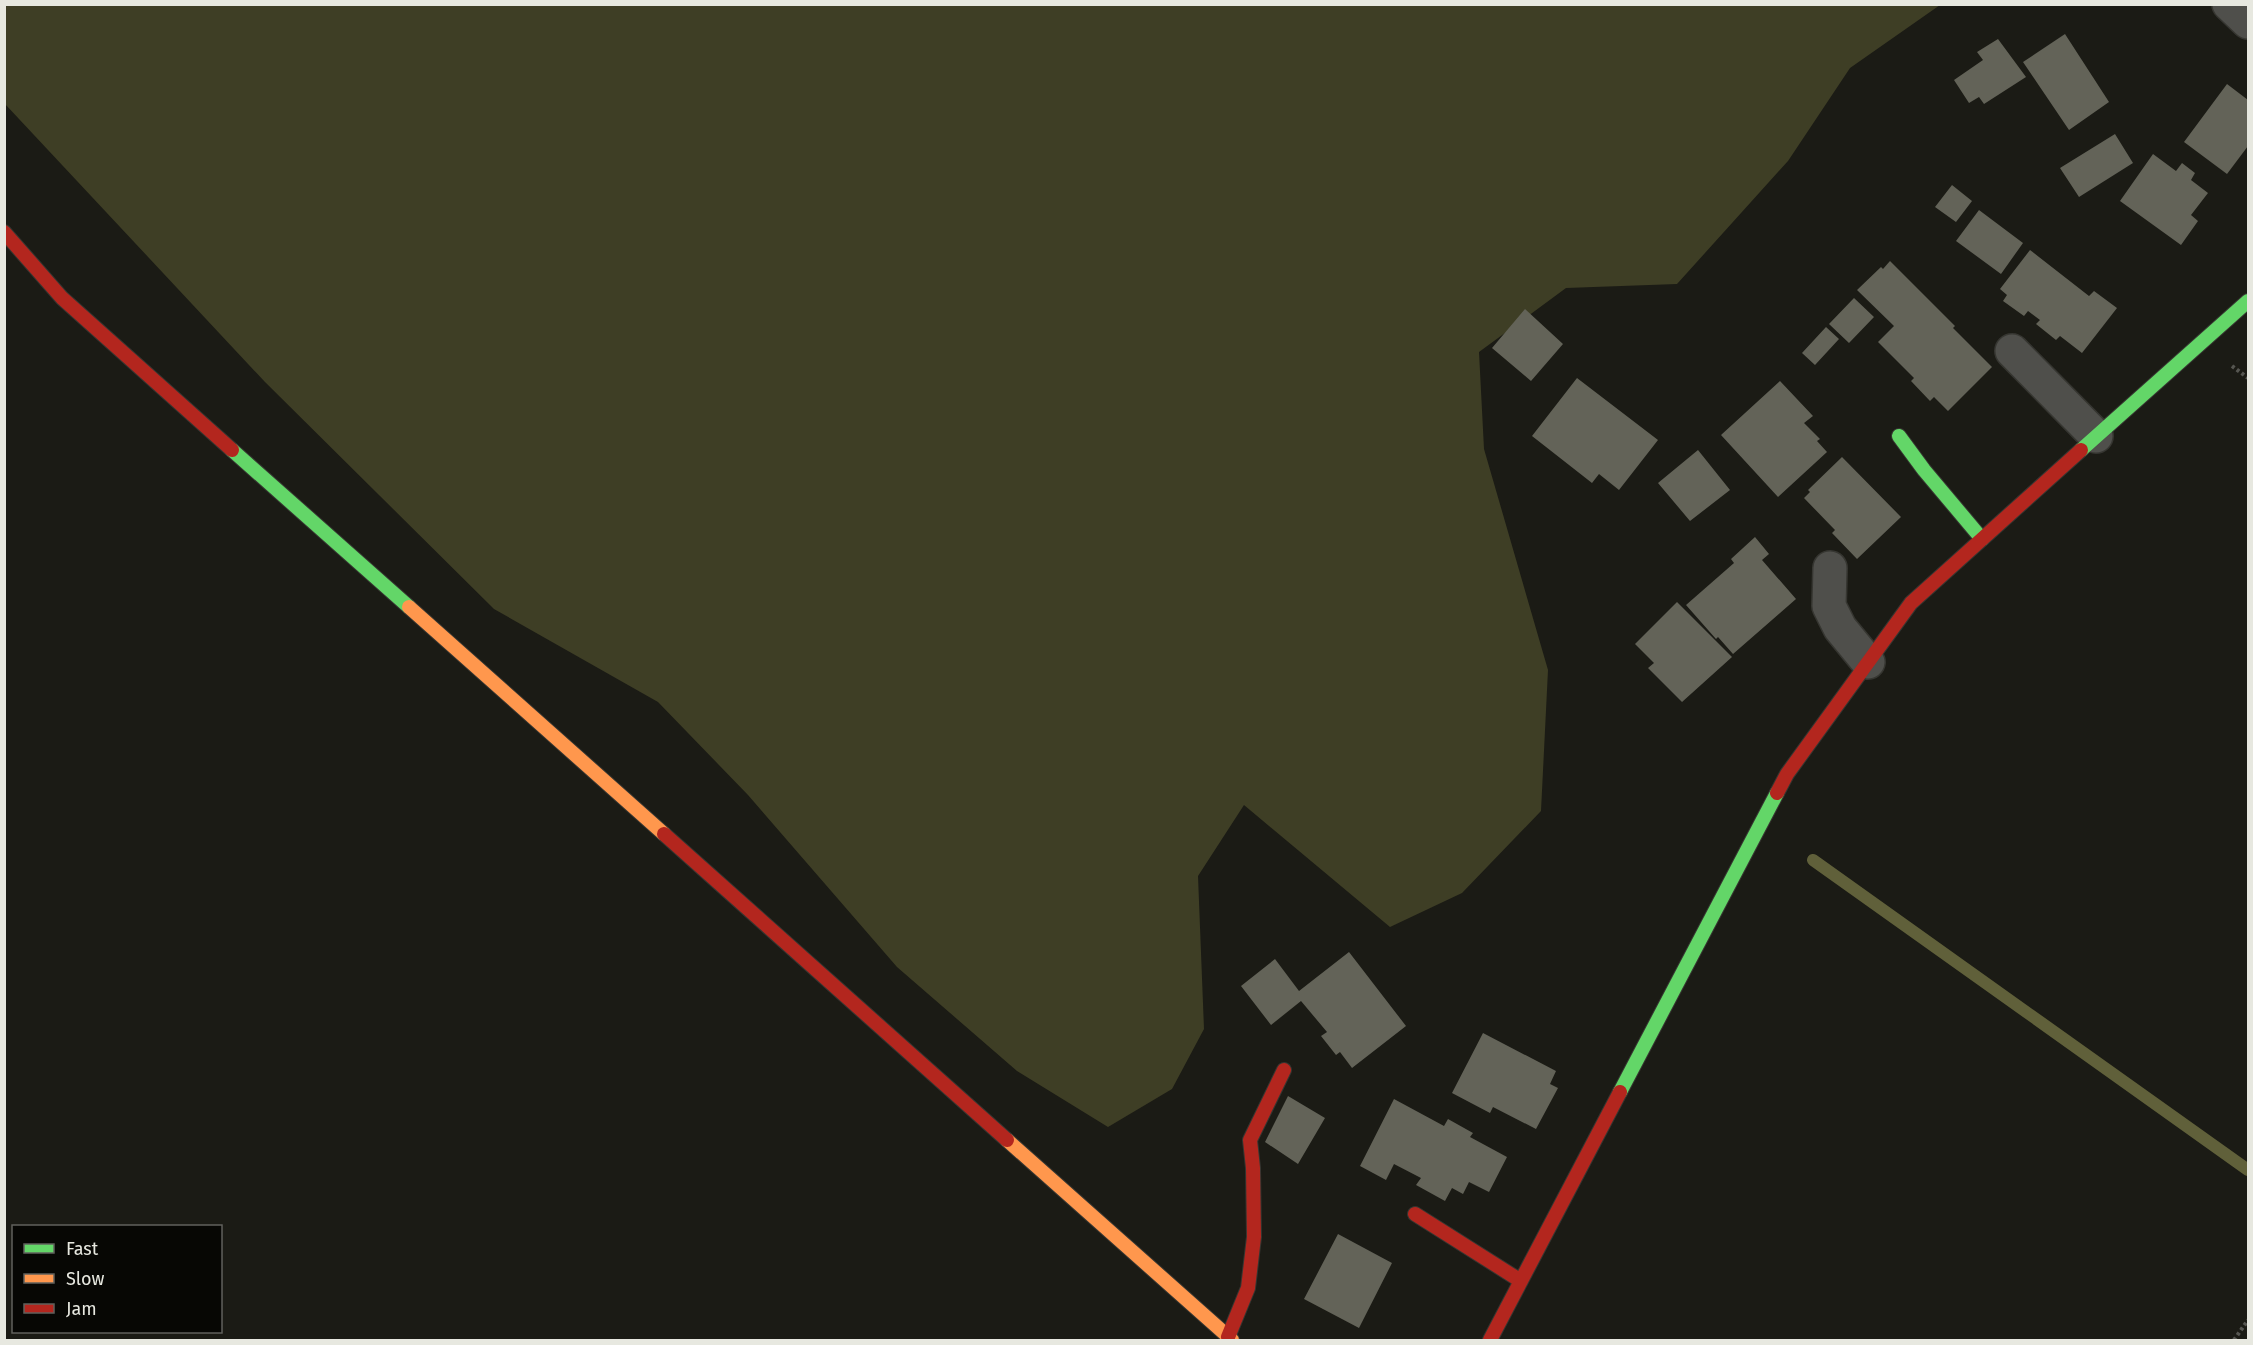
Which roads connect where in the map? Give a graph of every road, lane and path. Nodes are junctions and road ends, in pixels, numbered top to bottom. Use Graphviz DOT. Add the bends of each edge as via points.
graph roads {
  1 [pos="2229,4"];
  2 [pos="2248,22"];
  3 [pos="4,231"];
  4 [pos="2248,301"];
  5 [pos="2012,351"];
  6 [pos="1899,436"];
  7 [pos="2096,436"];
  8 [pos="1982,539"];
  9 [pos="1830,568"];
  10 [pos="1868,662"];
  11 [pos="1284,1070"];
  12 [pos="1415,1214"];
  13 [pos="1521,1281"];
  14 [pos="2248,1320"];
  15 [pos="1230,1339"];
  16 [pos="1490,1341"];
  17 [pos="2234,1341"];
  1 -- 2 [label="street"];
  3 -- 15 [label="street" via="62,298"];
  4 -- 7 [label="street"];
  5 -- 7 [label="street"];
  6 -- 8 [label="street"];
  7 -- 8 [label="street"];
  8 -- 10 [label="street" via="1911,603"];
  9 -- 10 [label="street" via="1829,606 1840,628"];
  10 -- 13 [label="street" via="1787,774"];
  11 -- 15 [label="street" via="1250,1140 1252,1247 1248,1288"];
  12 -- 13 [label="street"];
  13 -- 16 [label="street"];
  14 -- 17 [label="path"];
}
